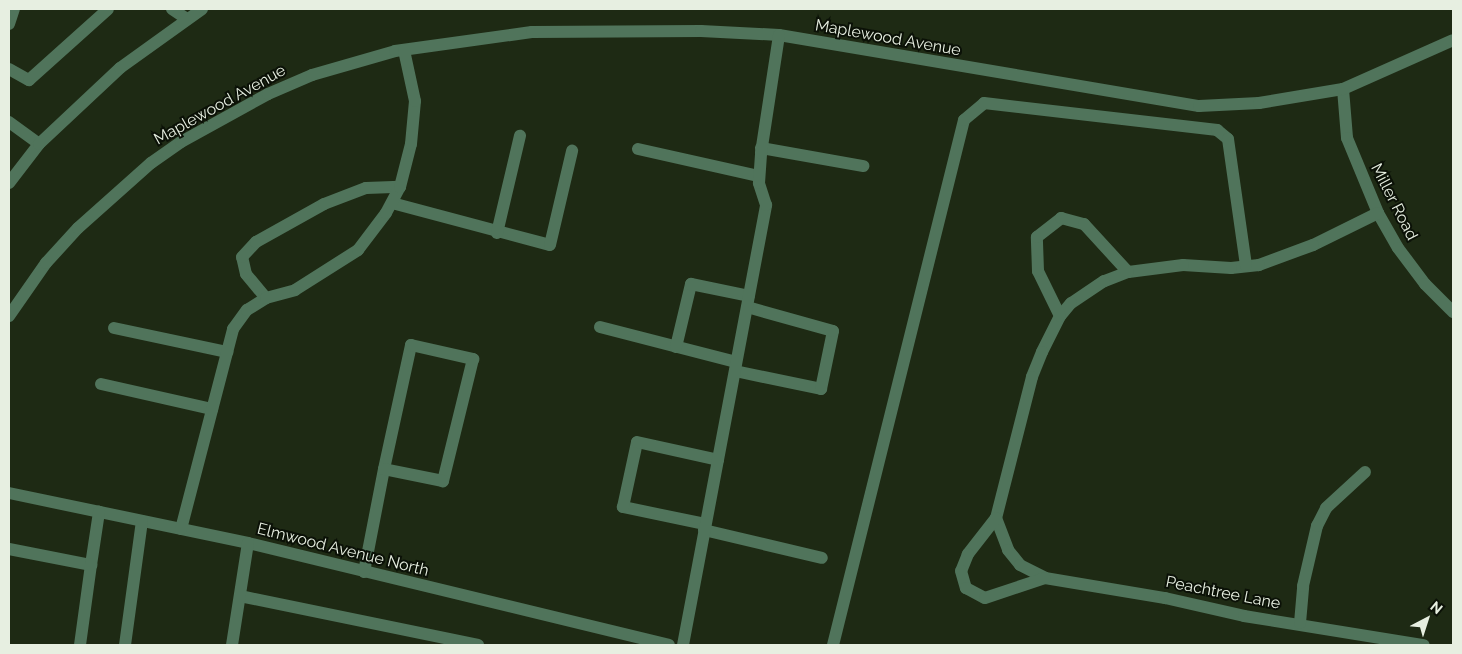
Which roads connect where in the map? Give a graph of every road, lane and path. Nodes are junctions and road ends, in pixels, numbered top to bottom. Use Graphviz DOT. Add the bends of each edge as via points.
graph roads {
  1 [pos="14,9"];
  2 [pos="108,9"];
  3 [pos="172,9"];
  4 [pos="202,9"];
  5 [pos="187,19"];
  6 [pos="9,24"];
  7 [pos="779,35"];
  8 [pos="1453,40"];
  9 [pos="404,50"];
  10 [pos="9,68"];
  11 [pos="1343,89"];
  12 [pos="9,122"];
  13 [pos="520,136"];
  14 [pos="39,144"];
  15 [pos="761,148"];
  16 [pos="638,149"];
  17 [pos="572,151"];
  18 [pos="863,166"];
  19 [pos="759,176"];
  20 [pos="9,183"];
  21 [pos="400,187"];
  22 [pos="392,202"];
  23 [pos="1378,213"];
  24 [pos="497,233"];
  25 [pos="1246,266"];
  26 [pos="1128,272"];
  27 [pos="266,298"];
  28 [pos="748,302"];
  29 [pos="1453,312"];
  30 [pos="9,316"];
  31 [pos="1060,316"];
  32 [pos="114,328"];
  33 [pos="600,328"];
  34 [pos="676,347"];
  35 [pos="227,352"];
  36 [pos="736,367"];
  37 [pos="101,384"];
  38 [pos="212,409"];
  39 [pos="718,460"];
  40 [pos="384,469"];
  41 [pos="1365,472"];
  42 [pos="9,493"];
  43 [pos="99,512"];
  44 [pos="996,518"];
  45 [pos="142,521"];
  46 [pos="704,527"];
  47 [pos="181,529"];
  48 [pos="248,543"];
  49 [pos="9,549"];
  50 [pos="822,558"];
  51 [pos="92,565"];
  52 [pos="364,572"];
  53 [pos="1045,578"];
  54 [pos="240,596"];
  55 [pos="1300,623"];
  56 [pos="80,645"];
  57 [pos="124,645"];
  58 [pos="232,645"];
  59 [pos="478,645"];
  60 [pos="662,645"];
  61 [pos="684,645"];
  62 [pos="833,645"];
  63 [pos="1424,645"];
  1 -- 6 [label="street"];
  2 -- 10 [label="street" via="29,80"];
  3 -- 5 [label="street"];
  4 -- 5 [label="street"];
  5 -- 14 [label="street" via="120,68"];
  7 -- 9 [label="street, Maplewood Avenue" via="701,31 532,32"];
  7 -- 11 [label="street, Maplewood Avenue" via="1199,106 1259,103"];
  7 -- 15 [label="street"];
  8 -- 11 [label="street, Maplewood Avenue"];
  9 -- 21 [label="street" via="415,101 411,144"];
  9 -- 30 [label="street, Maplewood Avenue" via="312,75 268,94 182,142 151,163 78,228 46,263"];
  11 -- 23 [label="street, Miller Road" via="1347,138"];
  12 -- 14 [label="street"];
  13 -- 24 [label="street"];
  14 -- 20 [label="street"];
  15 -- 18 [label="street"];
  15 -- 19 [label="street"];
  16 -- 19 [label="street"];
  17 -- 24 [label="street" via="550,245"];
  19 -- 28 [label="street" via="766,205"];
  21 -- 22 [label="street"];
  21 -- 27 [label="street" via="366,188 333,201 256,242 242,257 246,274"];
  22 -- 24 [label="street"];
  22 -- 27 [label="street" via="358,250 295,290"];
  23 -- 25 [label="street, Peachtree Lane" via="1313,245"];
  23 -- 29 [label="street, Miller Road" via="1404,255"];
  25 -- 26 [label="street, Peachtree Lane" via="1183,265"];
  25 -- 62 [label="street" via="1228,140 1217,130 984,103 964,120"];
  26 -- 31 [label="street, Peachtree Lane" via="1104,281 1071,303"];
  26 -- 31 [label="street" via="1084,224 1060,218 1037,238 1038,271"];
  27 -- 35 [label="street" via="247,310 233,329"];
  28 -- 34 [label="street" via="691,284"];
  28 -- 36 [label="street"];
  28 -- 36 [label="street" via="833,331 821,389"];
  31 -- 44 [label="street, Peachtree Lane" via="1032,377"];
  32 -- 35 [label="street"];
  33 -- 34 [label="street"];
  34 -- 36 [label="street"];
  35 -- 38 [label="street"];
  36 -- 39 [label="street"];
  37 -- 38 [label="street"];
  38 -- 47 [label="street"];
  39 -- 46 [label="street"];
  39 -- 46 [label="street" via="637,442 625,498 624,507"];
  40 -- 40 [label="street" via="411,345 473,359 443,481"];
  40 -- 52 [label="street"];
  41 -- 55 [label="street" via="1326,508 1317,526 1303,586"];
  42 -- 43 [label="street, Elmwood Avenue North"];
  43 -- 45 [label="street, Elmwood Avenue North"];
  43 -- 51 [label="street"];
  44 -- 53 [label="street, Peachtree Lane" via="1008,550 1020,565"];
  44 -- 53 [label="street, Peachtree Lane" via="968,554 961,571 966,588 985,598"];
  45 -- 47 [label="street, Elmwood Avenue North"];
  45 -- 57 [label="street"];
  46 -- 50 [label="street"];
  46 -- 61 [label="street"];
  47 -- 48 [label="street, Elmwood Avenue North"];
  48 -- 52 [label="street, Elmwood Avenue North"];
  48 -- 54 [label="street"];
  49 -- 51 [label="street"];
  51 -- 56 [label="street"];
  52 -- 60 [label="street, Elmwood Avenue North"];
  53 -- 55 [label="street, Peachtree Lane" via="1165,598 1244,616"];
  54 -- 58 [label="street"];
  54 -- 59 [label="street"];
  55 -- 63 [label="street, Peachtree Lane"];
}
